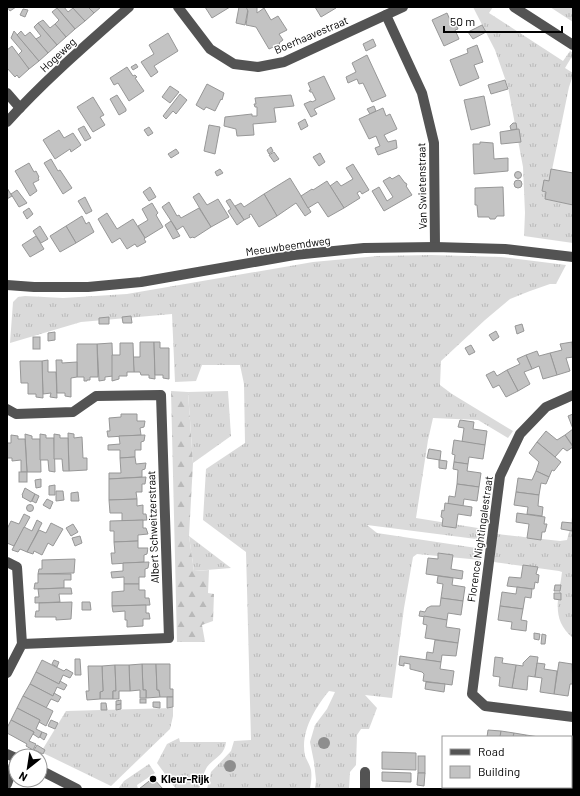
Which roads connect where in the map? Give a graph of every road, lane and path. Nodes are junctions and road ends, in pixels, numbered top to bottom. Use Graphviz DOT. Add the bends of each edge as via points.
graph roads {
  1 [pos="128,7"];
  2 [pos="178,7"];
  3 [pos="403,7"];
  4 [pos="514,7"];
  5 [pos="386,15"];
  6 [pos="573,45"];
  7 [pos="7,93"];
  8 [pos="20,108"];
  9 [pos="7,122"];
  10 [pos="435,247"];
  11 [pos="573,257"];
  12 [pos="7,285"];
  13 [pos="573,395"];
  14 [pos="7,410"];
  15 [pos="7,562"];
  16 [pos="22,644"];
  17 [pos="7,673"];
  18 [pos="573,717"];
  19 [pos="366,772"];
  20 [pos="48,774"];
  21 [pos="77,789"];
  22 [pos="365,789"];
  1 -- 8 [label="street, Hogeweg"];
  2 -- 5 [label="street, Boerhaavestraat" via="210,50 234,64 258,67 284,62"];
  3 -- 5 [label="street, Boerhaavestraat"];
  4 -- 6 [label="street"];
  5 -- 10 [label="street, Van Swietenstraat" via="422,93 434,143"];
  7 -- 8 [label="street"];
  8 -- 9 [label="street, Hogeweg"];
  10 -- 11 [label="street, Meeuwbeemdweg" via="505,249"];
  10 -- 12 [label="street, Meeuwbeemdweg" via="364,248 294,255 140,282 88,287"];
  13 -- 18 [label="street, Florence Nightingalestraat" via="546,407 520,434 500,476 472,694 485,706"];
  14 -- 16 [label="street, Albert Schweitzerstraat" via="16,414 73,412 96,396 161,395 169,638"];
  15 -- 16 [label="street" via="17,567"];
  16 -- 17 [label="street"];
  19 -- 22 [label="street"];
  20 -- 21 [label="street"];
}
